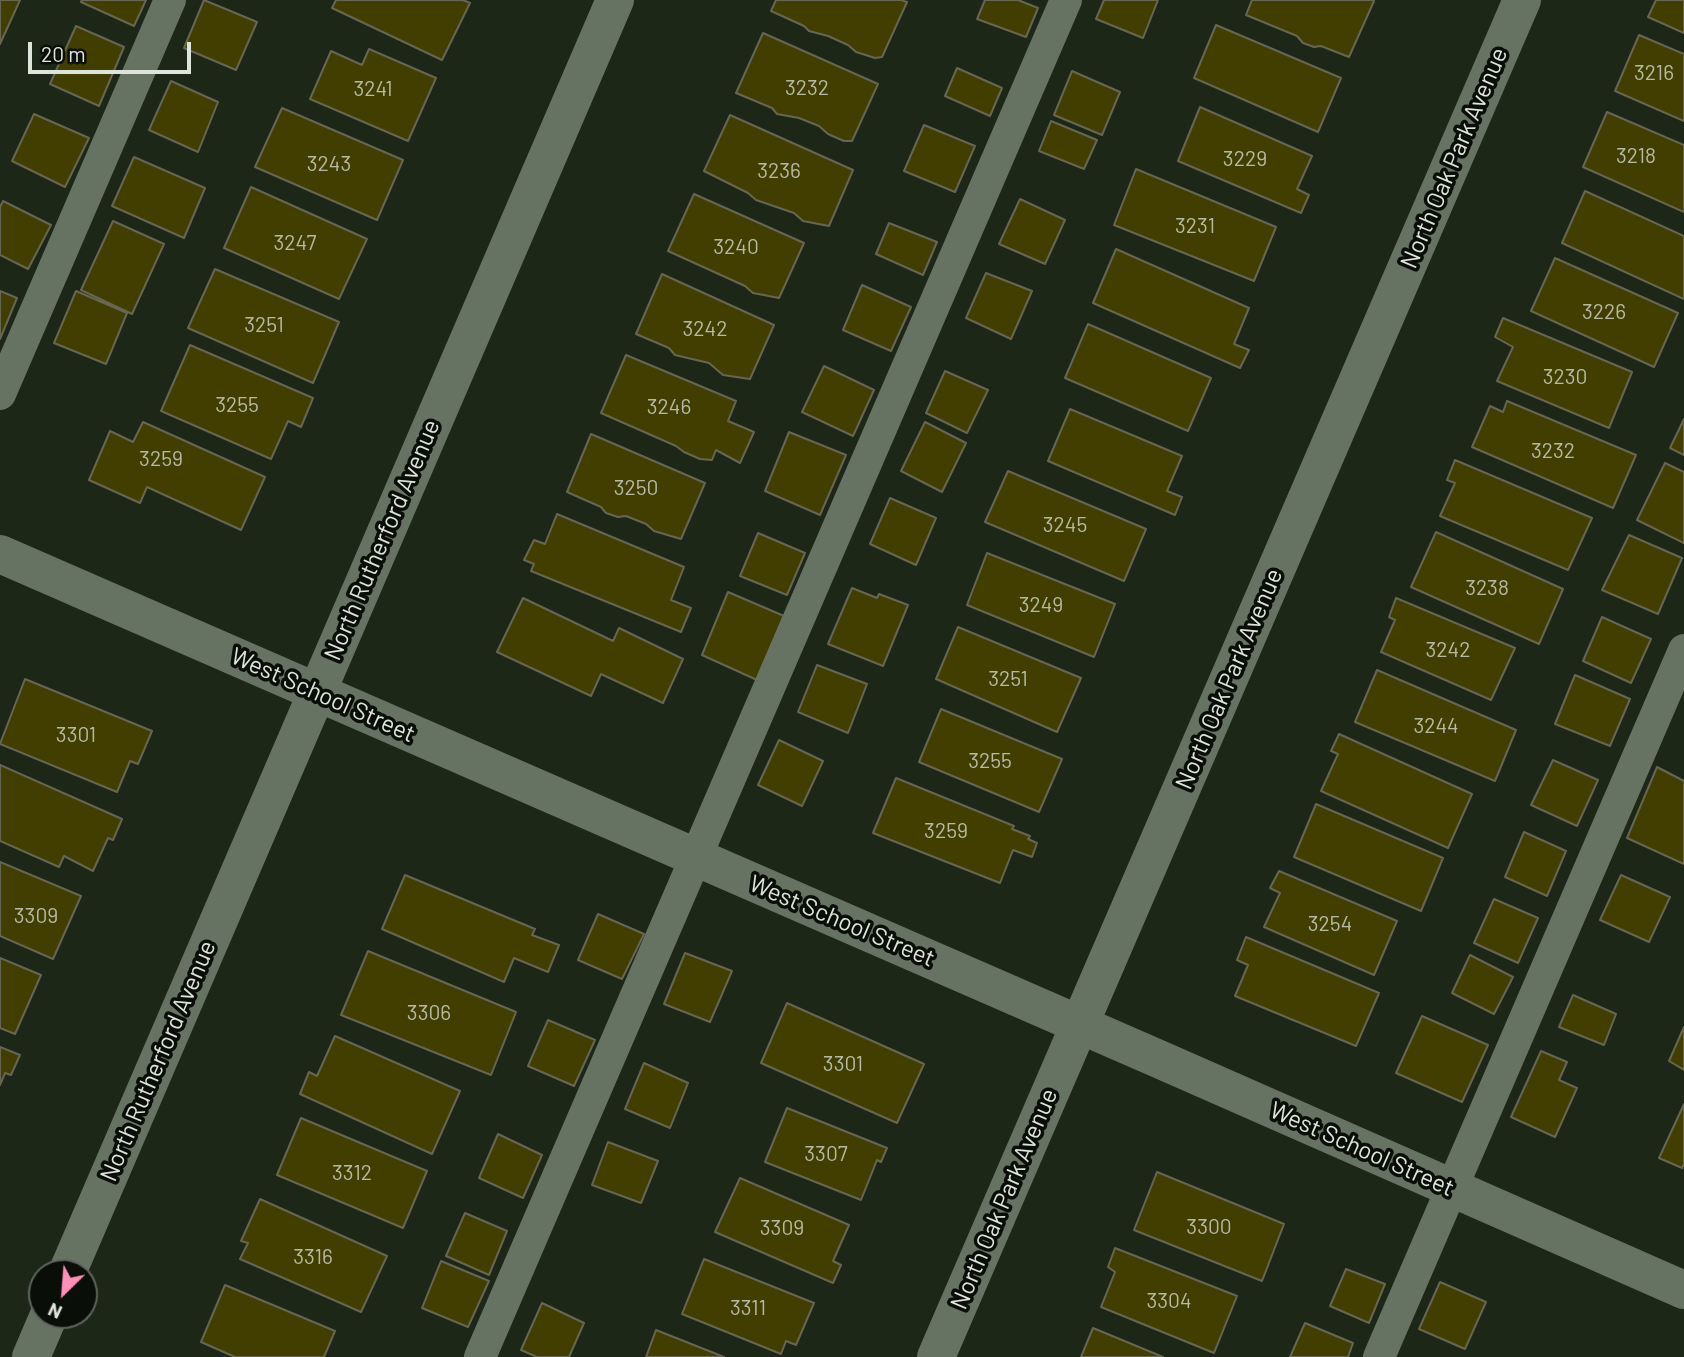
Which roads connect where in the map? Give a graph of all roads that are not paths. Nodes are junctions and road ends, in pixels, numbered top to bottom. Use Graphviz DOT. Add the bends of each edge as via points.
graph roads {
  1 [pos="170,0"];
  2 [pos="615,0"];
  3 [pos="1066,0"];
  4 [pos="1522,0"];
  5 [pos="0,394"];
  6 [pos="0,554"];
  7 [pos="1684,650"];
  8 [pos="317,692"];
  9 [pos="696,858"];
  10 [pos="1079,1025"];
  11 [pos="1452,1188"];
  12 [pos="73,1259"];
  13 [pos="1684,1290"];
  14 [pos="43,1329"];
  15 [pos="31,1357"];
  16 [pos="480,1357"];
  17 [pos="936,1357"];
  18 [pos="1379,1357"];
  1 -- 5 [label="lane"];
  2 -- 8 [label="street, North Rutherford Avenue"];
  3 -- 9 [label="lane"];
  4 -- 10 [label="street, North Oak Park Avenue"];
  6 -- 8 [label="street, West School Street"];
  7 -- 11 [label="lane"];
  8 -- 9 [label="street, West School Street"];
  8 -- 12 [label="street, North Rutherford Avenue"];
  9 -- 10 [label="street, West School Street"];
  9 -- 16 [label="lane"];
  10 -- 11 [label="street, West School Street"];
  10 -- 17 [label="street, North Oak Park Avenue"];
  11 -- 13 [label="street, West School Street"];
  11 -- 18 [label="lane"];
  14 -- 15 [label="street"];
}
